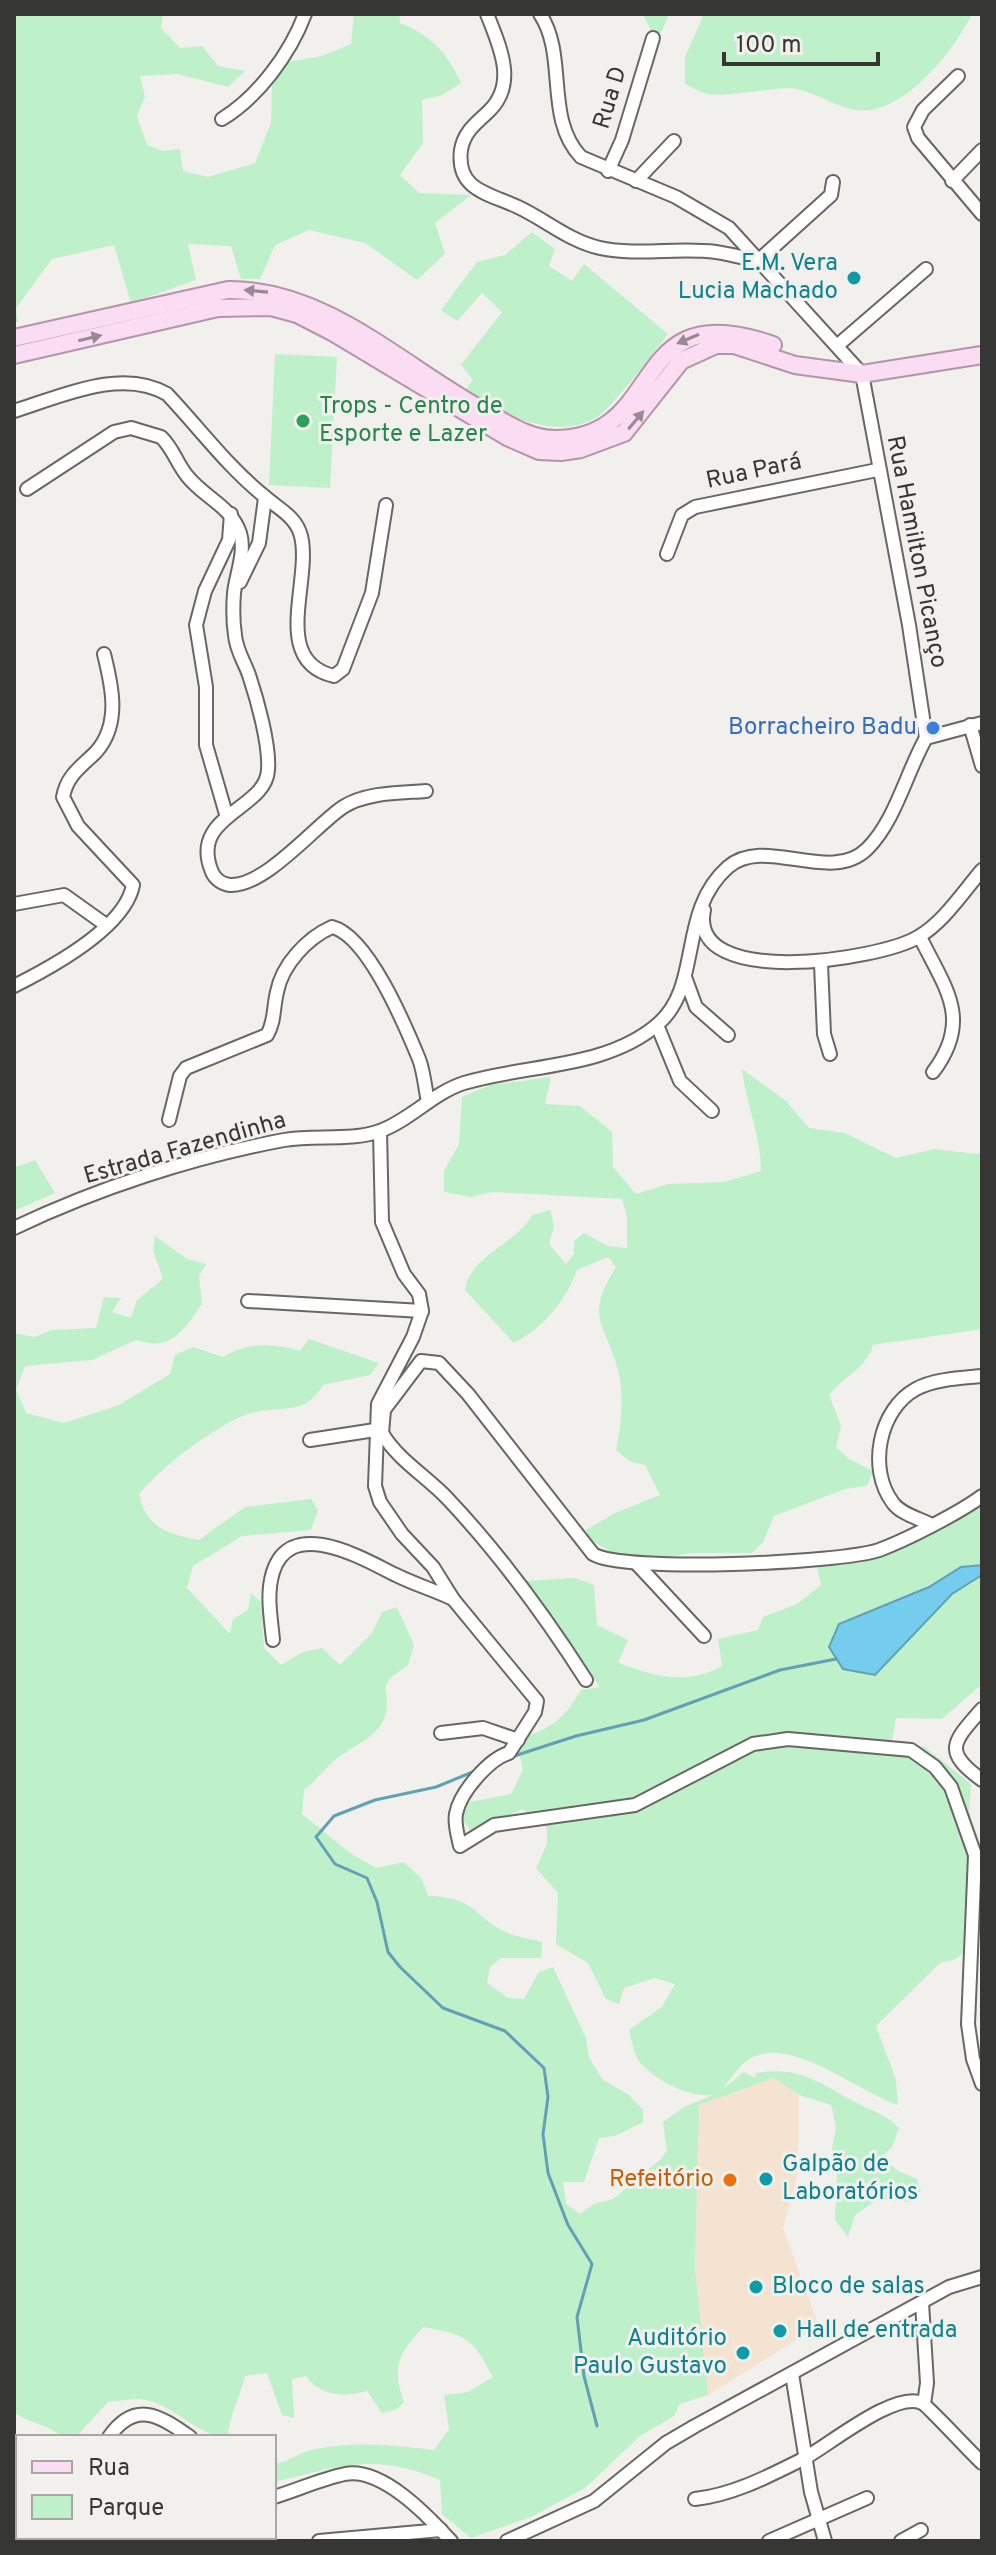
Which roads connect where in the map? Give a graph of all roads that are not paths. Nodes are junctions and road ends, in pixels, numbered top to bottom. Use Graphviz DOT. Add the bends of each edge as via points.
graph roads {
  1 [pos="305,14"];
  2 [pos="487,14"];
  3 [pos="540,14"];
  4 [pos="653,38"];
  5 [pos="958,76"];
  6 [pos="222,119"];
  7 [pos="674,141"];
  8 [pos="982,150"];
  9 [pos="608,171"];
  10 [pos="636,181"];
  11 [pos="952,181"];
  12 [pos="833,182"];
  13 [pos="982,214"];
  14 [pos="758,261"];
  15 [pos="926,269"];
  16 [pos="14,338"];
  17 [pos="838,345"];
  18 [pos="14,355"];
  19 [pos="982,355"];
  20 [pos="813,365"];
  21 [pos="862,374"];
  22 [pos="14,411"];
  23 [pos="877,470"];
  24 [pos="27,489"];
  25 [pos="265,498"];
  26 [pos="386,505"];
  27 [pos="231,514"];
  28 [pos="667,554"];
  29 [pos="234,593"];
  30 [pos="104,654"];
  31 [pos="976,724"];
  32 [pos="926,738"];
  33 [pos="982,766"];
  34 [pos="426,791"];
  35 [pos="226,814"];
  36 [pos="729,866"];
  37 [pos="982,870"];
  38 [pos="14,904"];
  39 [pos="106,925"];
  40 [pos="920,937"];
  41 [pos="821,964"];
  42 [pos="685,977"];
  43 [pos="14,986"];
  44 [pos="657,1025"];
  45 [pos="728,1035"];
  46 [pos="830,1054"];
  47 [pos="933,1072"];
  48 [pos="428,1102"];
  49 [pos="712,1111"];
  50 [pos="169,1120"];
  51 [pos="380,1131"];
  52 [pos="14,1228"];
  53 [pos="248,1301"];
  54 [pos="422,1311"];
  55 [pos="982,1376"];
  56 [pos="375,1430"];
  57 [pos="310,1440"];
  58 [pos="982,1496"];
  59 [pos="930,1524"];
  60 [pos="636,1563"];
  61 [pos="453,1599"];
  62 [pos="704,1636"];
  63 [pos="273,1640"];
  64 [pos="586,1680"];
  65 [pos="982,1709"];
  66 [pos="441,1733"];
  67 [pos="518,1740"];
  68 [pos="982,1780"];
  69 [pos="982,2084"];
  70 [pos="982,2277"];
  71 [pos="922,2303"];
  72 [pos="792,2374"];
  73 [pos="924,2404"];
  74 [pos="111,2435"];
  75 [pos="187,2435"];
  76 [pos="805,2458"];
  77 [pos="982,2463"];
  78 [pos="276,2496"];
  79 [pos="867,2498"];
  80 [pos="695,2499"];
  81 [pos="817,2519"];
  82 [pos="441,2530"];
  83 [pos="921,2530"];
  84 [pos="319,2541"];
  85 [pos="451,2541"];
  86 [pos="507,2541"];
  87 [pos="769,2541"];
  88 [pos="825,2541"];
  89 [pos="901,2541"];
  1 -- 6 [label="street" via="245,105"];
  2 -- 14 [label="street" via="505,61 504,84 461,147 465,181 472,189 602,248 714,252"];
  3 -- 9 [label="street" via="547,24 571,147"];
  4 -- 9 [label="street, Rua D"];
  5 -- 11 [label="street" via="923,110 914,127"];
  7 -- 10 [label="street"];
  8 -- 11 [label="street"];
  9 -- 10 [label="street"];
  10 -- 14 [label="street" via="717,220"];
  11 -- 13 [label="street"];
  12 -- 14 [label="street" via="831,195"];
  14 -- 17 [label="street"];
  15 -- 17 [label="street"];
  20 -- 16 [label="main road, one-way" via="747,336 706,332 674,345 617,417 599,429 557,440 521,431 347,325 262,290 228,290"];
  17 -- 21 [label="street"];
  18 -- 20 [label="main road, one-way" via="218,308 271,307 332,332 507,437 539,451 561,452 624,433 681,361 716,345"];
  19 -- 21 [label="main road"];
  20 -- 21 [label="main road"];
  21 -- 23 [label="street, Rua Hamilton Picanço"];
  22 -- 25 [label="street" via="92,386 126,383 157,388"];
  23 -- 28 [label="street, Rua Pará" via="695,507 682,515"];
  23 -- 32 [label="street, Rua Hamilton Picanço"];
  24 -- 27 [label="street" via="114,432 131,428 161,437 188,478"];
  25 -- 26 [label="street" via="290,516 301,534 298,638 303,656 309,665 334,676 343,669 372,593"];
  25 -- 29 [label="street" via="259,543"];
  27 -- 29 [label="street" via="243,543"];
  27 -- 35 [label="street" via="229,540 196,625 206,687 206,745"];
  29 -- 35 [label="street" via="237,647 256,703 269,772 251,800"];
  30 -- 39 [label="street" via="114,705 109,726 98,749 73,773 63,797 78,826 133,885"];
  31 -- 32 [label="street"];
  31 -- 33 [label="street"];
  32 -- 36 [label="street" via="887,821 864,852 831,861 745,855"];
  34 -- 35 [label="street" via="386,794 344,806 269,867 244,883 230,885 213,875 209,862 209,844"];
  36 -- 41 [label="street" via="703,911 704,930 717,944 773,964"];
  36 -- 42 [label="street" via="701,904"];
  37 -- 40 [label="street"];
  38 -- 39 [label="street" via="64,895"];
  39 -- 43 [label="street" via="48,970"];
  40 -- 41 [label="street"];
  40 -- 47 [label="street" via="955,1011 951,1041"];
  41 -- 46 [label="street"];
  42 -- 44 [label="street"];
  42 -- 45 [label="street" via="696,1007"];
  44 -- 48 [label="street, Estrada Fazendinha" via="604,1055 460,1084"];
  44 -- 49 [label="street" via="680,1081"];
  48 -- 50 [label="street" via="420,1061 373,966 356,941 332,927 320,932 283,969 267,1035 186,1068"];
  48 -- 51 [label="street, Estrada Fazendinha"];
  51 -- 52 [label="street, Estrada Fazendinha" via="261,1145 105,1191"];
  51 -- 54 [label="street" via="382,1222 404,1274 419,1294"];
  53 -- 54 [label="street"];
  54 -- 56 [label="street" via="378,1404"];
  55 -- 59 [label="street" via="913,1390 893,1407 883,1427 882,1480 892,1502"];
  56 -- 57 [label="street"];
  56 -- 61 [label="street" via="380,1502"];
  58 -- 59 [label="street"];
  59 -- 60 [label="street" via="851,1557"];
  60 -- 62 [label="street"];
  60 -- 64 [label="street" via="593,1554 439,1363 421,1361 413,1368 384,1410 382,1433 504,1565"];
  61 -- 63 [label="street" via="356,1553 310,1544 296,1547 279,1559 273,1572"];
  61 -- 67 [label="street" via="534,1693 535,1712"];
  65 -- 68 [label="street" via="955,1747 959,1763"];
  66 -- 67 [label="street" via="483,1728"];
  67 -- 69 [label="street" via="465,1794 456,1811 460,1846 494,1825 635,1805 753,1744 788,1739 911,1750 935,1767 951,1787 975,1855 967,1988 973,2059"];
  70 -- 71 [label="street"];
  71 -- 72 [label="street"];
  71 -- 73 [label="street"];
  72 -- 76 [label="street"];
  72 -- 86 [label="street" via="666,2443 594,2501"];
  73 -- 76 [label="street" via="881,2411"];
  73 -- 77 [label="street"];
  74 -- 75 [label="street" via="130,2415 141,2414 166,2420"];
  76 -- 80 [label="street" via="723,2495"];
  76 -- 81 [label="street"];
  78 -- 82 [label="street" via="347,2473 363,2474 423,2509"];
  79 -- 81 [label="street"];
  81 -- 87 [label="street"];
  81 -- 88 [label="street"];
  82 -- 84 [label="street"];
  82 -- 85 [label="street"];
  83 -- 89 [label="street"];
}
